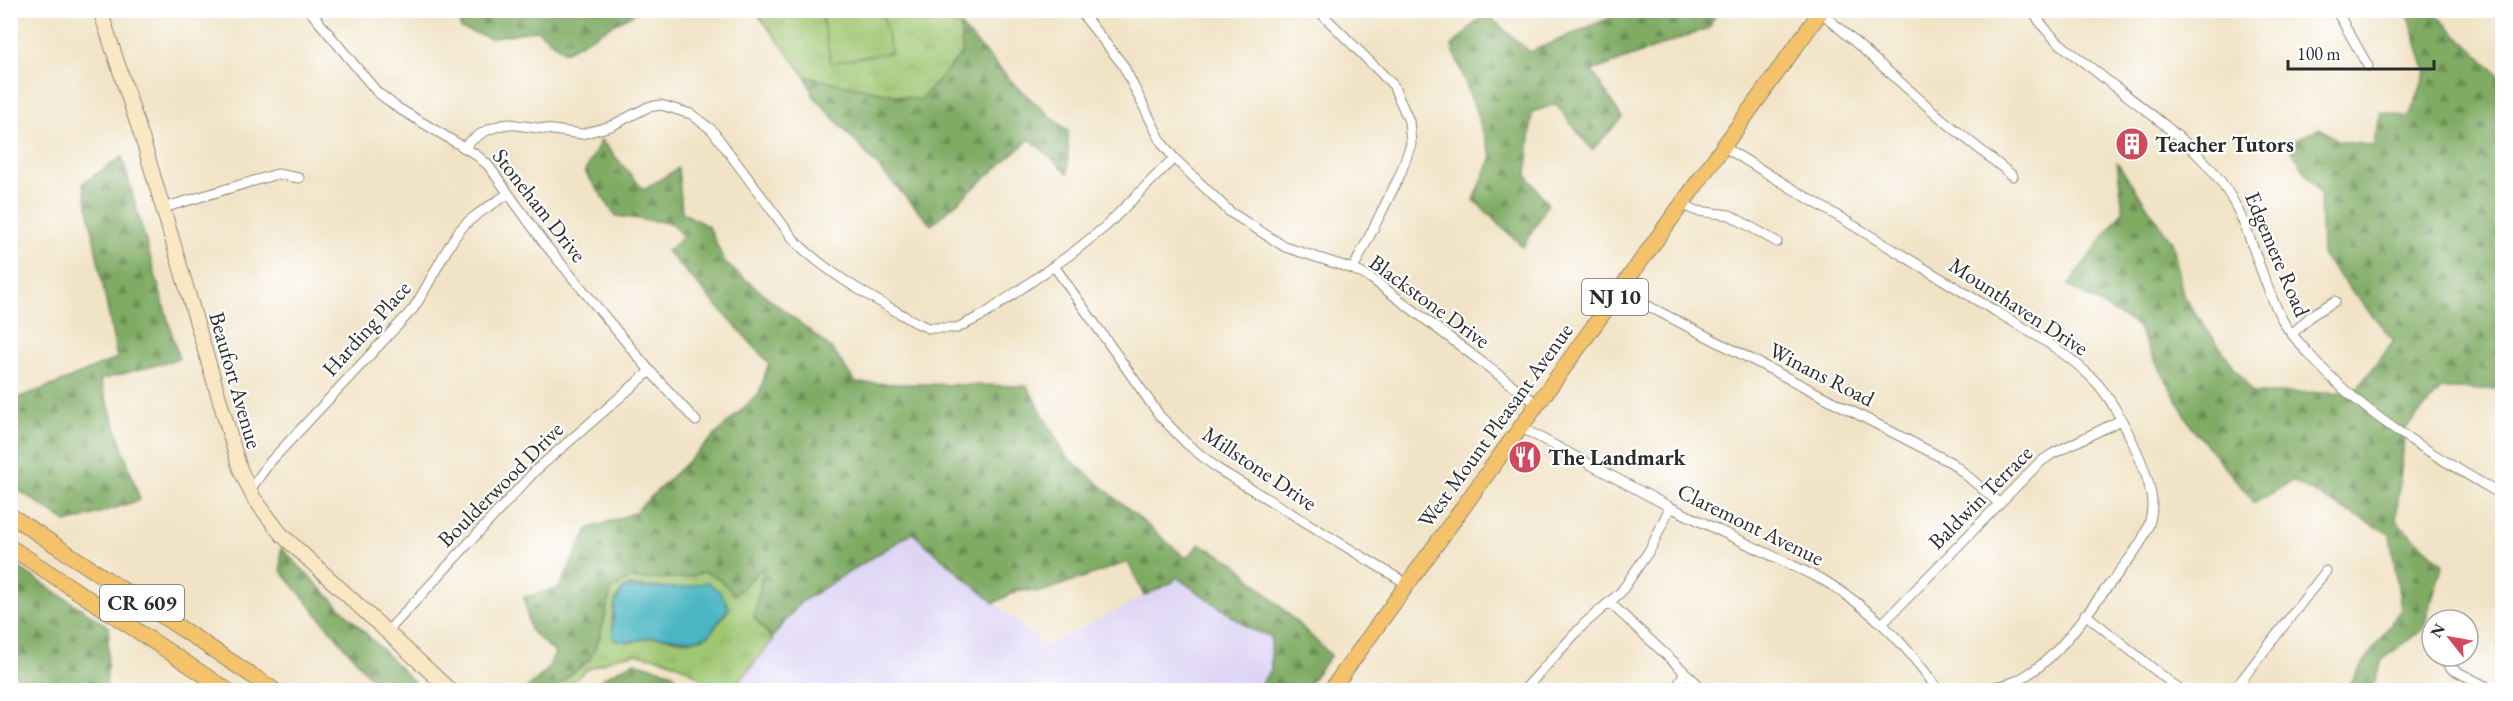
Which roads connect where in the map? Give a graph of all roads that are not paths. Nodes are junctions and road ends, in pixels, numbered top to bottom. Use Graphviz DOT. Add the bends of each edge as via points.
graph roads {
  1 [pos="100,10"];
  2 [pos="325,10"];
  3 [pos="1079,10"];
  4 [pos="1318,10"];
  5 [pos="2033,10"];
  6 [pos="2336,10"];
  7 [pos="1822,11"];
  8 [pos="312,14"];
  9 [pos="2368,66"];
  10 [pos="464,147"];
  11 [pos="1724,147"];
  12 [pos="1174,158"];
  13 [pos="2013,176"];
  14 [pos="299,178"];
  15 [pos="508,194"];
  16 [pos="1682,204"];
  17 [pos="163,208"];
  18 [pos="1777,242"];
  19 [pos="1054,266"];
  20 [pos="1353,269"];
  21 [pos="1619,291"];
  22 [pos="2335,301"];
  23 [pos="2292,334"];
  24 [pos="650,371"];
  25 [pos="1537,404"];
  26 [pos="2121,420"];
  27 [pos="696,421"];
  28 [pos="1520,427"];
  29 [pos="250,490"];
  30 [pos="2502,495"];
  31 [pos="1999,503"];
  32 [pos="1670,507"];
  33 [pos="10,515"];
  34 [pos="10,547"];
  35 [pos="2326,571"];
  36 [pos="1408,585"];
  37 [pos="1610,603"];
  38 [pos="2085,614"];
  39 [pos="1884,623"];
  40 [pos="387,632"];
  41 [pos="2451,668"];
  42 [pos="1684,673"];
  43 [pos="227,690"];
  44 [pos="274,690"];
  45 [pos="450,690"];
  46 [pos="1331,690"];
  47 [pos="1524,690"];
  48 [pos="1676,690"];
  49 [pos="1704,690"];
  50 [pos="1938,690"];
  51 [pos="1972,690"];
  52 [pos="2180,690"];
  53 [pos="2234,690"];
  54 [pos="2493,690"];
  1 -- 17 [label="street, Beaufort Avenue"];
  2 -- 8 [label="street"];
  3 -- 12 [label="street, Blackstone Drive" via="1123,65 1162,143"];
  4 -- 20 [label="street" via="1393,85 1409,121 1411,144 1400,175"];
  5 -- 23 [label="street, Edgemere Road" via="2051,37 2168,129 2230,192 2255,245 2272,299"];
  6 -- 9 [label="street"];
  7 -- 11 [label="main road, West Mount Pleasant Avenue / NJ 10"];
  7 -- 13 [label="street" via="1942,119"];
  8 -- 10 [label="street, Stoneham Drive" via="377,92"];
  10 -- 15 [label="street, Stoneham Drive" via="488,165"];
  10 -- 19 [label="street" via="497,125 582,134 611,126 648,107 676,107 712,130 808,255 838,277 928,327 951,329 969,324"];
  11 -- 16 [label="main road, West Mount Pleasant Avenue / NJ 10"];
  11 -- 26 [label="street, Mounthaven Drive" via="2063,355 2098,384"];
  12 -- 19 [label="street" via="1106,226"];
  12 -- 20 [label="street, Blackstone Drive" via="1230,212 1257,231 1285,247"];
  14 -- 17 [label="street" via="277,174"];
  15 -- 24 [label="street, Stoneham Drive"];
  15 -- 29 [label="street, Harding Place" via="459,231 412,309 269,463"];
  16 -- 18 [label="street" via="1697,211 1730,216"];
  16 -- 21 [label="main road, West Mount Pleasant Avenue / NJ 10"];
  17 -- 29 [label="street, Beaufort Avenue" via="240,469"];
  19 -- 36 [label="street, Millstone Drive" via="1160,416 1186,443 1218,469"];
  20 -- 25 [label="street, Blackstone Drive" via="1372,279"];
  21 -- 25 [label="main road, West Mount Pleasant Avenue / NJ 10"];
  21 -- 31 [label="street, Winans Road" via="1952,463"];
  22 -- 23 [label="street"];
  23 -- 30 [label="street, Edgemere Road" via="2352,398 2412,442"];
  24 -- 27 [label="street, Stoneham Drive"];
  24 -- 40 [label="street, Boulderwood Drive" via="535,471"];
  25 -- 28 [label="main road, West Mount Pleasant Avenue / NJ 10"];
  26 -- 31 [label="street, Baldwin Terrace" via="2052,454"];
  26 -- 38 [label="street, Mounthaven Drive" via="2148,478 2150,522 2136,550"];
  28 -- 32 [label="street, Claremont Avenue"];
  28 -- 36 [label="main road, West Mount Pleasant Avenue / NJ 10"];
  29 -- 40 [label="street, Beaufort Avenue" via="281,534"];
  31 -- 39 [label="street, Baldwin Terrace"];
  32 -- 37 [label="street" via="1651,548"];
  32 -- 39 [label="street, Claremont Avenue" via="1825,581"];
  33 -- 44 [label="main road, CR 609"];
  34 -- 43 [label="main road, CR 609"];
  35 -- 53 [label="street"];
  36 -- 46 [label="main road, West Mount Pleasant Avenue / NJ 10"];
  37 -- 42 [label="street"];
  37 -- 47 [label="street" via="1583,625"];
  38 -- 51 [label="street, Mounthaven Drive" via="2034,670 2015,681"];
  38 -- 52 [label="street"];
  39 -- 50 [label="street, Claremont Avenue"];
  40 -- 45 [label="street, Beaufort Avenue"];
  41 -- 54 [label="street"];
  42 -- 48 [label="street"];
  42 -- 49 [label="street"];
}
